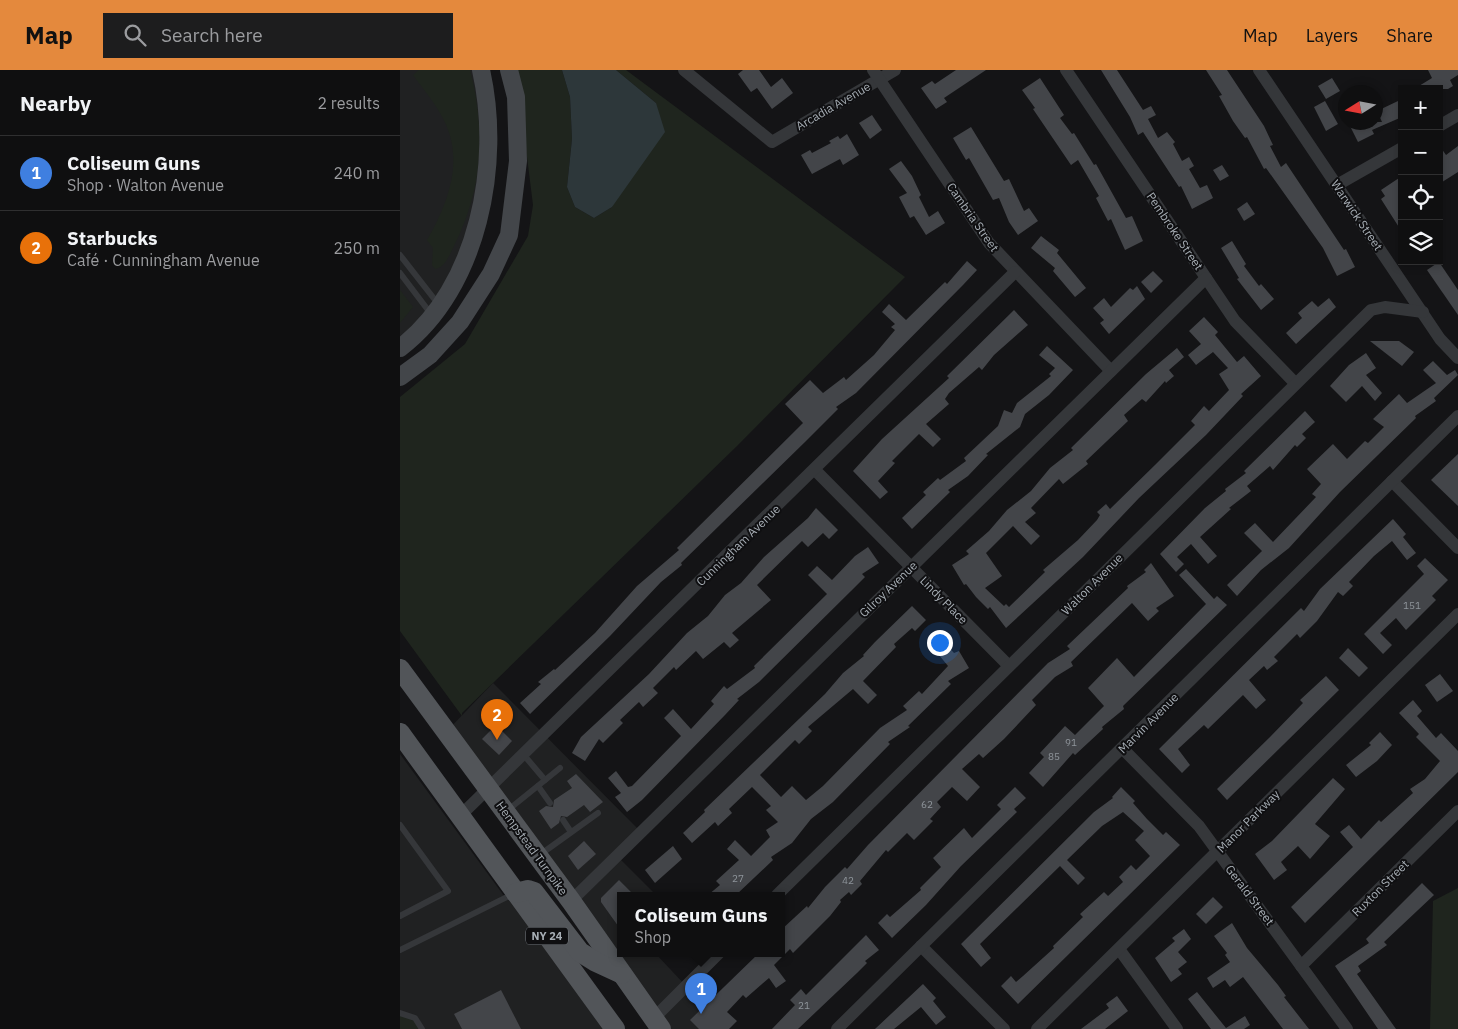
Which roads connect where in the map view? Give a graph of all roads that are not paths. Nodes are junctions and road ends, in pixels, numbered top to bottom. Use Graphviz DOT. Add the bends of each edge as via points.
graph roads {
  1 [pos="481,70"];
  2 [pos="510,70"];
  3 [pos="684,70"];
  4 [pos="895,70"];
  5 [pos="1066,70"];
  6 [pos="1259,70"];
  7 [pos="876,75"];
  8 [pos="1458,115"];
  9 [pos="1443,124"];
  10 [pos="1398,150"];
  11 [pos="1337,185"];
  12 [pos="400,255"];
  13 [pos="1015,272"];
  14 [pos="400,273"];
  15 [pos="1206,278"];
  16 [pos="436,311"];
  17 [pos="1423,312"];
  18 [pos="452,331"];
  19 [pos="400,348"];
  20 [pos="1458,358"];
  21 [pos="1111,371"];
  22 [pos="400,378"];
  23 [pos="1295,383"];
  24 [pos="1458,416"];
  25 [pos="816,470"];
  26 [pos="1392,481"];
  27 [pos="1458,548"];
  28 [pos="912,567"];
  29 [pos="1458,614"];
  30 [pos="1009,666"];
  31 [pos="400,669"];
  32 [pos="400,733"];
  33 [pos="1122,748"];
  34 [pos="524,754"];
  35 [pos="560,768"];
  36 [pos="545,780"];
  37 [pos="538,786"];
  38 [pos="488,789"];
  39 [pos="550,803"];
  40 [pos="1458,811"];
  41 [pos="506,812"];
  42 [pos="598,813"];
  43 [pos="460,816"];
  44 [pos="563,820"];
  45 [pos="400,825"];
  46 [pos="571,832"];
  47 [pos="1217,852"];
  48 [pos="538,856"];
  49 [pos="780,892"];
  50 [pos="516,893"];
  51 [pos="571,901"];
  52 [pos="400,916"];
  53 [pos="921,946"];
  54 [pos="1119,949"];
  55 [pos="400,950"];
  56 [pos="716,957"];
  57 [pos="1301,966"];
  58 [pos="622,974"];
  59 [pos="400,1013"];
  60 [pos="657,1024"];
  61 [pos="422,1029"];
  62 [pos="615,1029"];
  63 [pos="837,1029"];
  64 [pos="1004,1029"];
  65 [pos="1037,1029"];
  66 [pos="1177,1029"];
  67 [pos="1347,1029"];
  1 -- 16 [label="main road" via="488,99 488,171 472,242"];
  2 -- 18 [label="main road" via="516,96 518,160 509,235 491,274"];
  3 -- 7 [label="street, Arcadia Avenue" via="772,142"];
  4 -- 7 [label="street, Arcadia Avenue"];
  5 -- 15 [label="street, Pembroke Street"];
  6 -- 11 [label="street, Warwick Street"];
  7 -- 13 [label="street, Cambria Street" via="989,243"];
  8 -- 9 [label="street"];
  10 -- 11 [label="street"];
  11 -- 17 [label="street, Warwick Street"];
  12 -- 16 [label="lane"];
  13 -- 21 [label="street, Cambria Street"];
  13 -- 25 [label="street, Cunningham Avenue"];
  14 -- 16 [label="lane"];
  15 -- 21 [label="street, Gilroy Avenue"];
  15 -- 23 [label="street, Pembroke Street" via="1235,321"];
  16 -- 18 [label="main road"];
  16 -- 19 [label="main road"];
  17 -- 20 [label="street, Warwick Street" via="1440,339"];
  17 -- 23 [label="street, Walton Avenue" via="1385,307 1371,310"];
  18 -- 22 [label="main road" via="430,355"];
  21 -- 28 [label="street, Gilroy Avenue"];
  23 -- 30 [label="street, Walton Avenue"];
  24 -- 26 [label="street, Marvin Avenue"];
  25 -- 28 [label="street, Lindy Place"];
  25 -- 34 [label="street, Cunningham Avenue"];
  26 -- 27 [label="street"];
  26 -- 33 [label="street, Marvin Avenue"];
  28 -- 30 [label="street, Lindy Place"];
  28 -- 51 [label="street, Gilroy Avenue"];
  29 -- 47 [label="street, Manor Parkway"];
  30 -- 49 [label="street, Walton Avenue"];
  31 -- 38 [label="main road, Hempstead Turnpike / NY 24"];
  32 -- 43 [label="main road, NY 24"];
  33 -- 47 [label="street, Gerald Street" via="1198,826"];
  33 -- 53 [label="street, Marvin Avenue"];
  34 -- 36 [label="lane"];
  34 -- 38 [label="street, Cunningham Avenue"];
  35 -- 36 [label="lane"];
  36 -- 37 [label="lane"];
  37 -- 39 [label="lane"];
  37 -- 41 [label="lane"];
  38 -- 41 [label="main road, Hempstead Turnpike / NY 24"];
  38 -- 43 [label="street, Cunningham Avenue"];
  40 -- 57 [label="street, Ruxton Street"];
  41 -- 48 [label="main road, Hempstead Turnpike / NY 24"];
  42 -- 46 [label="lane"];
  43 -- 50 [label="main road, NY 24"];
  44 -- 46 [label="lane"];
  45 -- 52 [label="lane" via="448,891"];
  46 -- 48 [label="lane"];
  47 -- 54 [label="street, Manor Parkway"];
  47 -- 57 [label="street, Gerald Street"];
  48 -- 51 [label="main road, Hempstead Turnpike / NY 24"];
  50 -- 55 [label="lane"];
  50 -- 58 [label="main road" via="534,892 580,952"];
  50 -- 62 [label="main road, NY 24"];
  51 -- 58 [label="main road, Hempstead Turnpike / NY 24"];
  53 -- 63 [label="street, Marvin Avenue"];
  53 -- 64 [label="street"];
  54 -- 65 [label="street, Manor Parkway"];
  54 -- 66 [label="street"];
  56 -- 60 [label="street"];
  57 -- 67 [label="street, Gerald Street"];
  58 -- 60 [label="main road, Hempstead Turnpike / NY 24"];
  59 -- 61 [label="lane" via="415,1018"];
}
